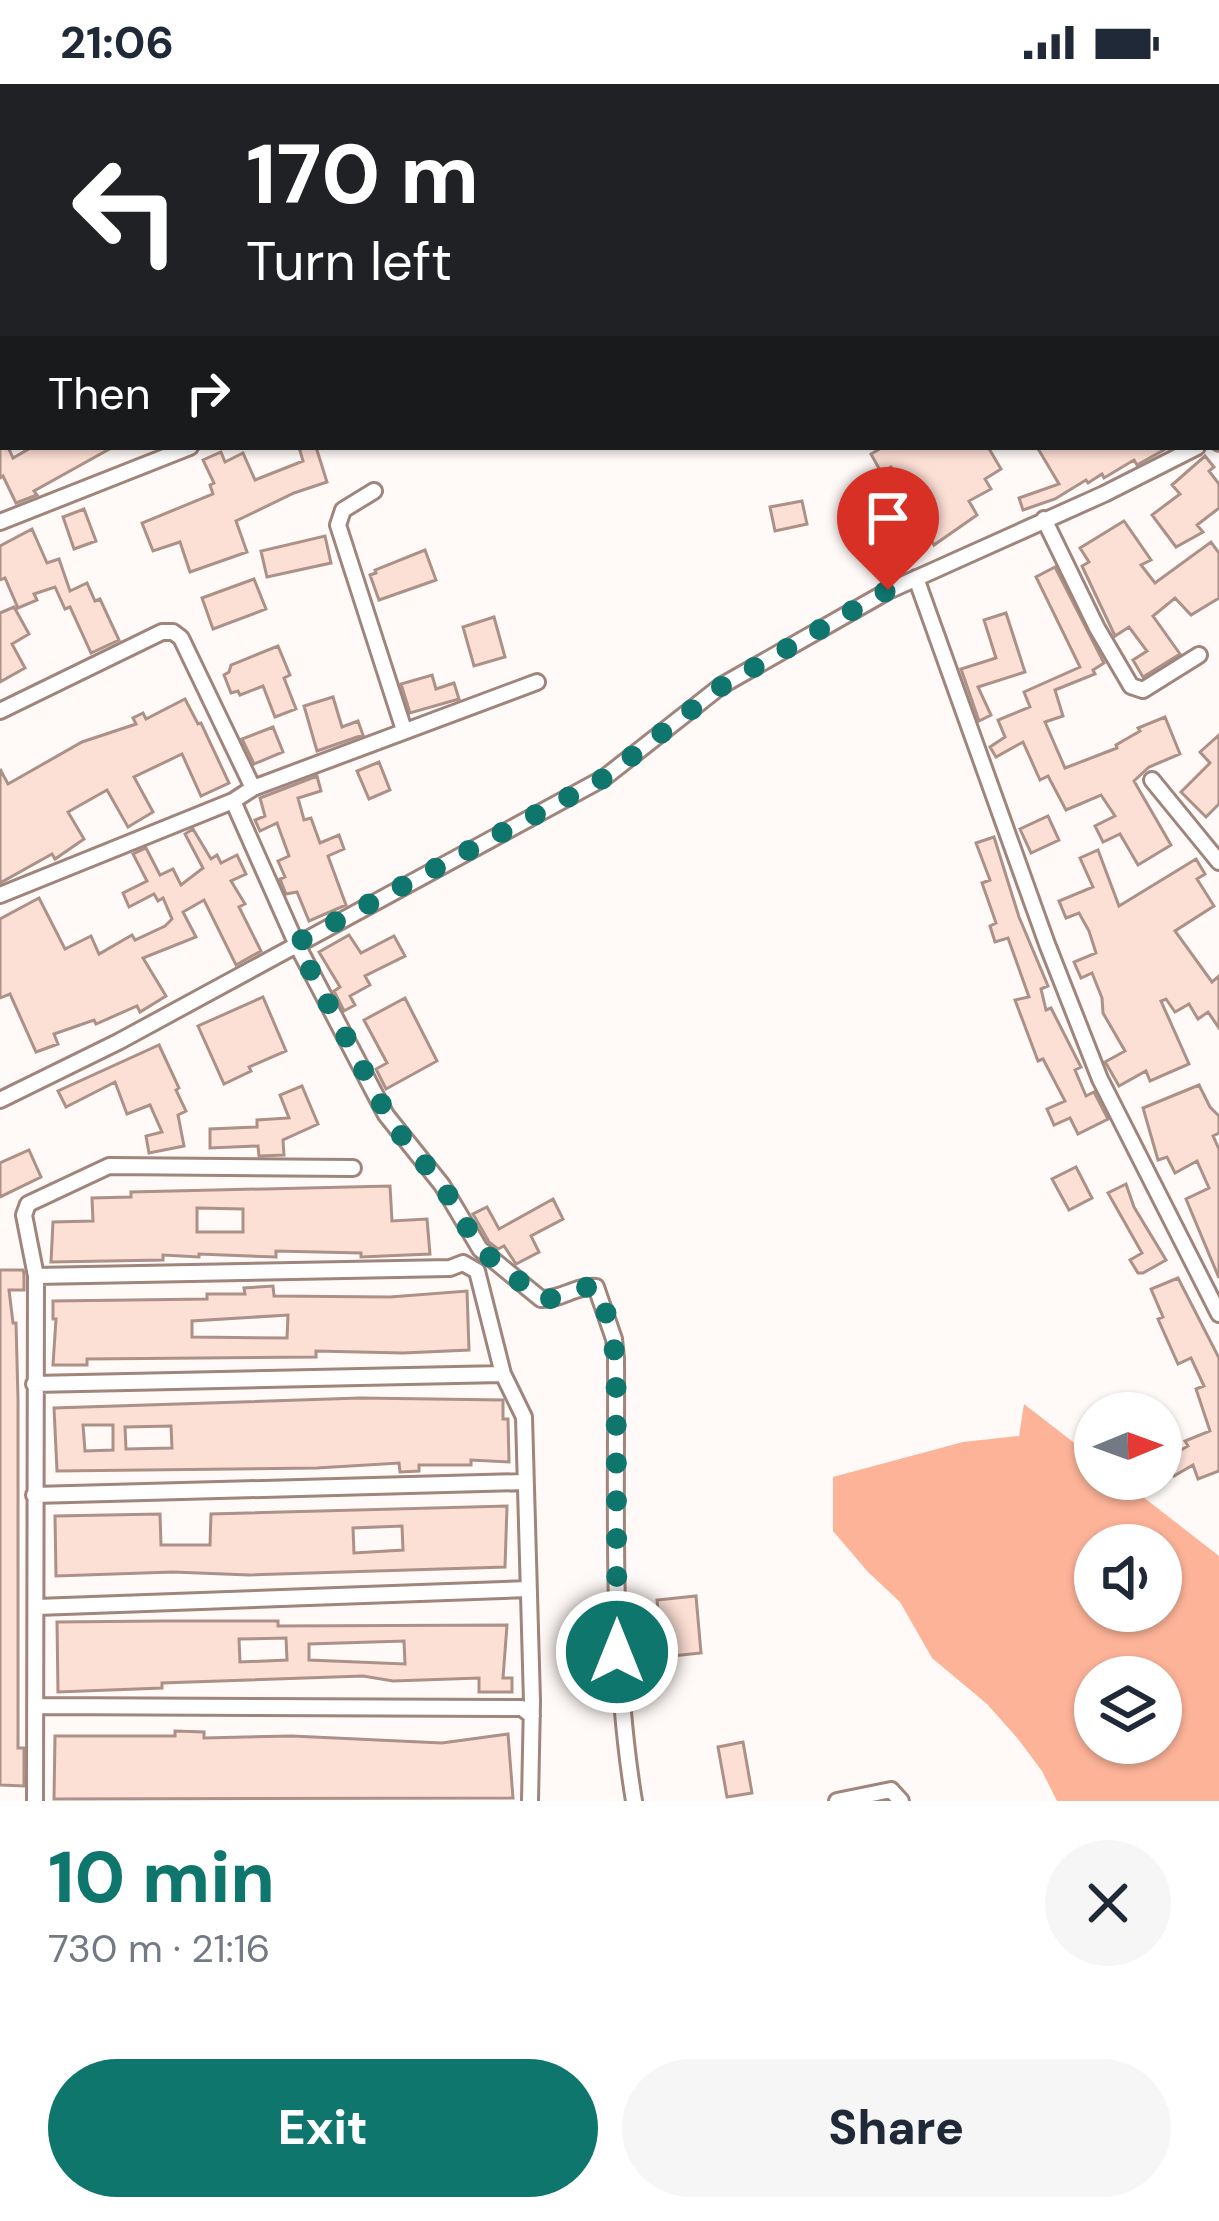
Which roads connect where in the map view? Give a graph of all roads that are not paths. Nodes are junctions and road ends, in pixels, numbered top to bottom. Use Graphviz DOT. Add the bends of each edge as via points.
graph roads {
  1 [pos="182,450"];
  2 [pos="1191,450"];
  3 [pos="374,490"];
  4 [pos="1044,519"];
  5 [pos="0,522"];
  6 [pos="916,578"];
  7 [pos="1199,655"];
  8 [pos="537,682"];
  9 [pos="0,710"];
  10 [pos="404,730"];
  11 [pos="1152,780"];
  12 [pos="253,788"];
  13 [pos="233,801"];
  14 [pos="1218,858"];
  15 [pos="0,895"];
  16 [pos="296,943"];
  17 [pos="0,1100"];
  18 [pos="353,1168"];
  19 [pos="36,1276"];
  20 [pos="1219,1314"];
  21 [pos="503,1374"];
  22 [pos="34,1384"];
  23 [pos="524,1482"];
  24 [pos="34,1495"];
  25 [pos="527,1589"];
  26 [pos="37,1607"];
  27 [pos="35,1706"];
  28 [pos="532,1716"];
  29 [pos="34,1801"];
  30 [pos="530,1801"];
  31 [pos="634,1801"];
  32 [pos="837,1801"];
  33 [pos="902,1801"];
  1 -- 5 [label="street"];
  2 -- 4 [label="street"];
  3 -- 10 [label="street" via="343,510 338,526"];
  4 -- 6 [label="street"];
  4 -- 7 [label="street" via="1131,686 1143,690"];
  6 -- 16 [label="street" via="722,686 604,778"];
  6 -- 20 [label="street" via="1100,1079"];
  8 -- 10 [label="street"];
  9 -- 12 [label="street" via="173,632"];
  10 -- 12 [label="street"];
  11 -- 14 [label="street"];
  12 -- 13 [label="street"];
  13 -- 15 [label="street"];
  13 -- 16 [label="street"];
  16 -- 17 [label="street"];
  16 -- 31 [label="street" via="386,1115 480,1249 541,1299 584,1286 602,1295 616,1358 617,1652"];
  18 -- 19 [label="street" via="110,1166 28,1204"];
  19 -- 21 [label="street" via="463,1263 477,1271"];
  19 -- 22 [label="street"];
  21 -- 22 [label="street"];
  21 -- 23 [label="street" via="524,1417"];
  22 -- 24 [label="street"];
  23 -- 24 [label="street"];
  23 -- 25 [label="street"];
  24 -- 26 [label="street"];
  25 -- 26 [label="street"];
  25 -- 28 [label="street"];
  26 -- 27 [label="street"];
  27 -- 28 [label="street" via="521,1708"];
  27 -- 29 [label="street"];
  28 -- 30 [label="street"];
  32 -- 33 [label="street" via="891,1790"];
}
